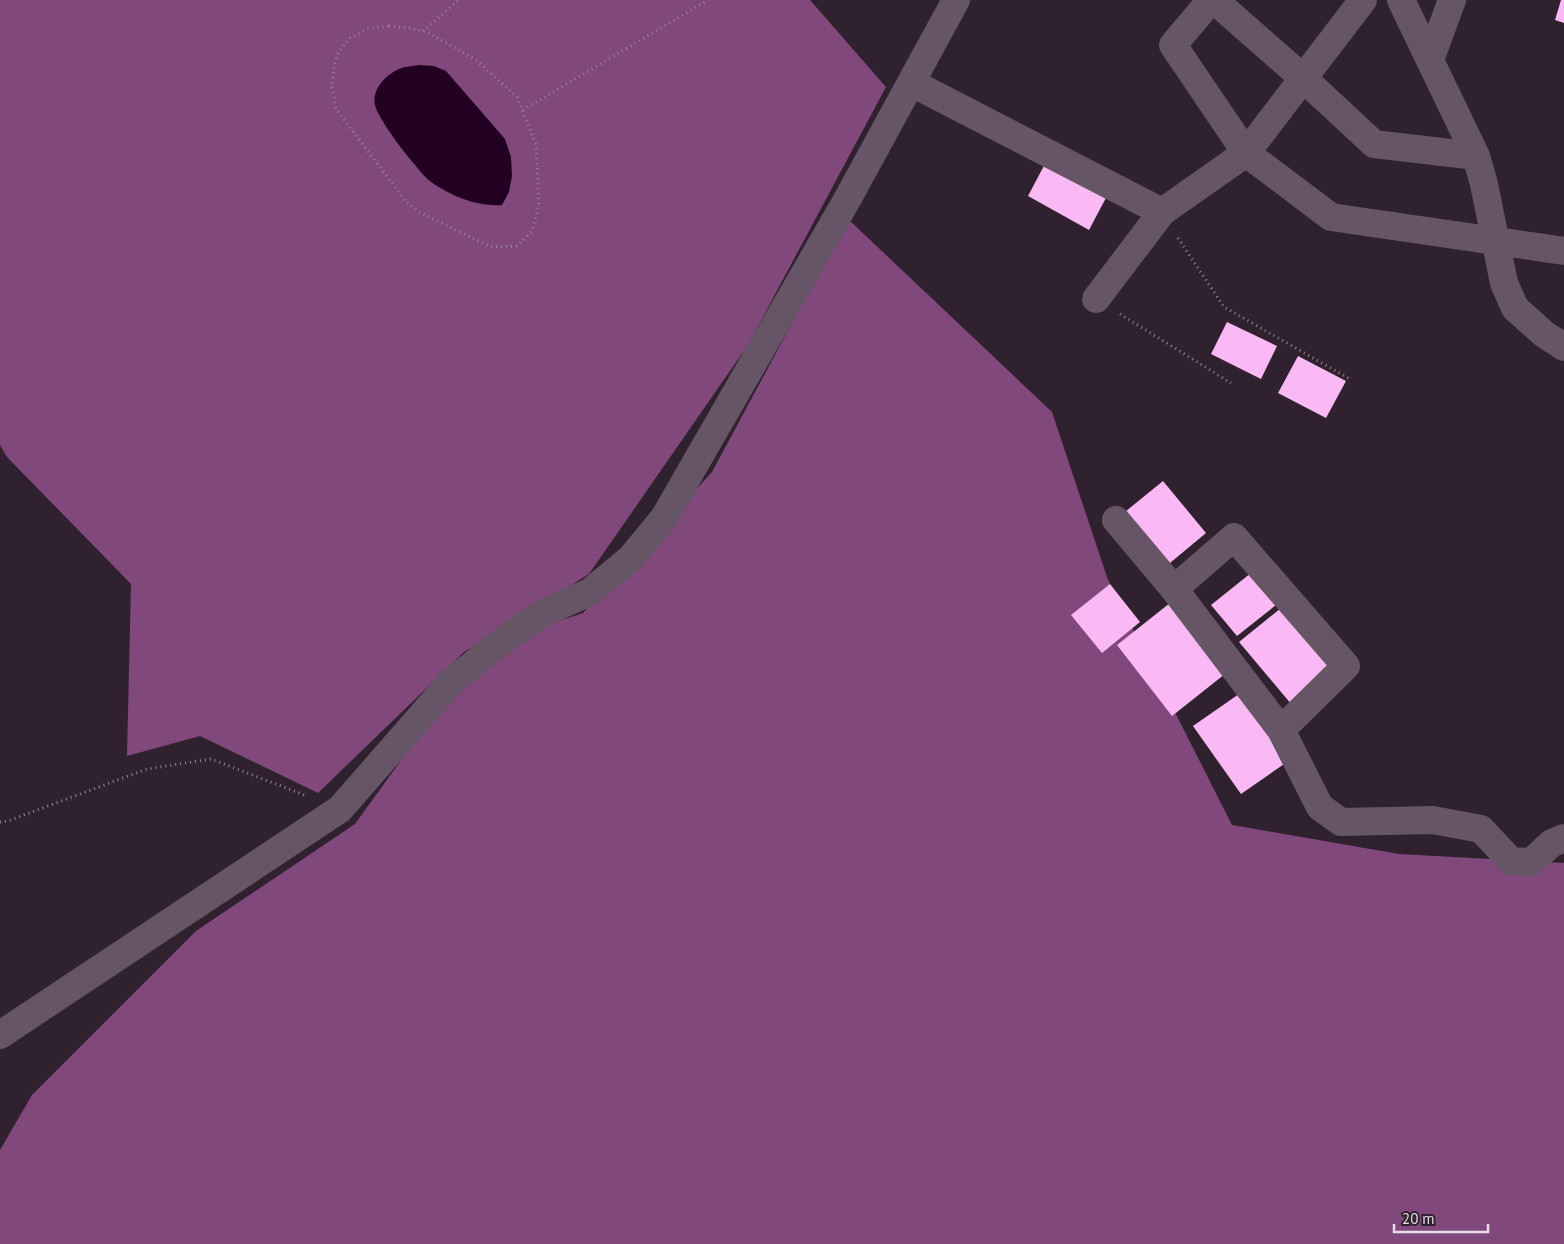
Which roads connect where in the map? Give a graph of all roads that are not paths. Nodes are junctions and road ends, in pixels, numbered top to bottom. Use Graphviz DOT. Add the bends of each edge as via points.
graph roads {
  1 [pos="956,0"];
  2 [pos="1212,0"];
  3 [pos="1363,0"];
  4 [pos="1401,0"];
  5 [pos="1452,0"];
  6 [pos="1430,60"];
  7 [pos="1303,78"];
  8 [pos="912,83"];
  9 [pos="1246,153"];
  10 [pos="1476,156"];
  11 [pos="1162,212"];
  12 [pos="1495,241"];
  13 [pos="1564,251"];
  14 [pos="1096,299"];
  15 [pos="1564,347"];
  16 [pos="1116,520"];
  17 [pos="1174,590"];
  18 [pos="1280,730"];
  19 [pos="1564,838"];
  20 [pos="0,1035"];
  1 -- 8 [label="street"];
  2 -- 7 [label="street"];
  2 -- 9 [label="street" via="1173,45"];
  3 -- 7 [label="street"];
  4 -- 6 [label="street"];
  5 -- 6 [label="street"];
  6 -- 10 [label="street"];
  7 -- 9 [label="street"];
  7 -- 10 [label="street" via="1374,144"];
  8 -- 11 [label="street"];
  8 -- 20 [label="street" via="664,518 631,558 590,592 542,613 450,683 340,809"];
  9 -- 11 [label="street"];
  9 -- 12 [label="street" via="1331,216"];
  10 -- 12 [label="street"];
  11 -- 14 [label="street"];
  12 -- 13 [label="street"];
  12 -- 15 [label="street" via="1504,283 1515,308"];
  16 -- 17 [label="street"];
  17 -- 18 [label="street"];
  17 -- 18 [label="street" via="1234,537 1346,666"];
  18 -- 19 [label="street" via="1320,807 1340,822 1433,820 1481,829 1511,861 1530,862 1552,843"];
}
